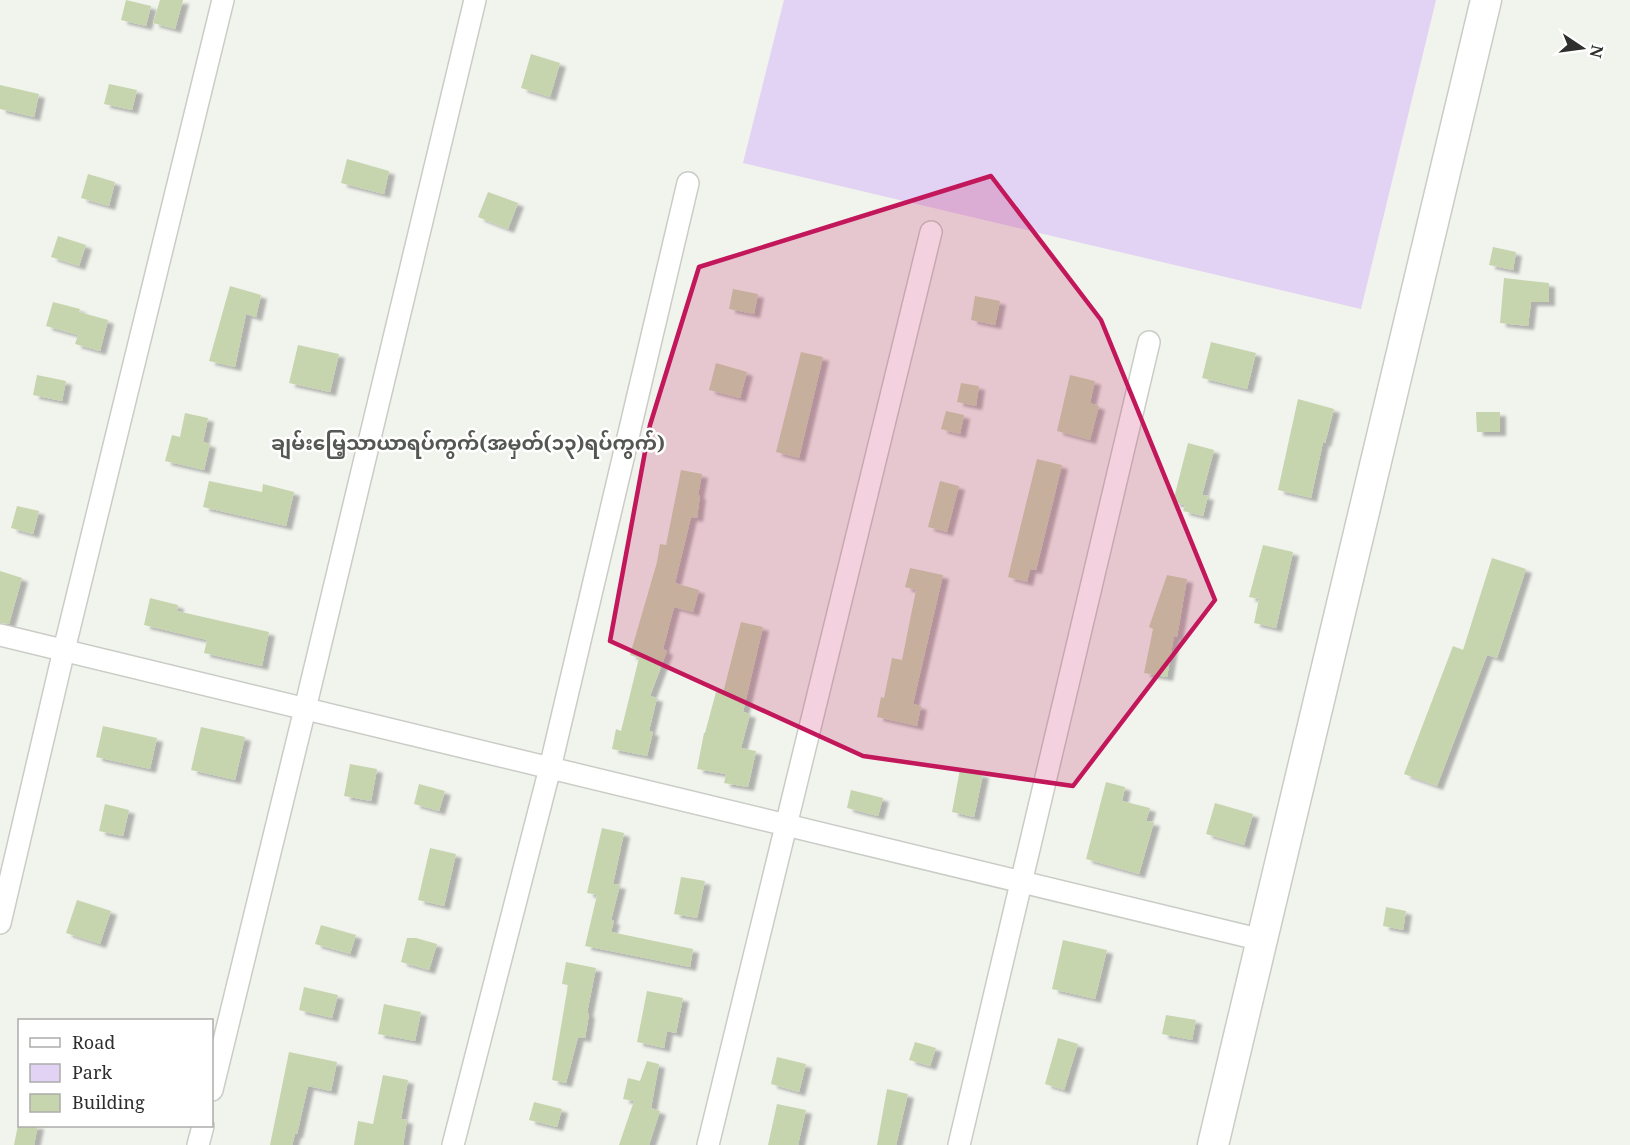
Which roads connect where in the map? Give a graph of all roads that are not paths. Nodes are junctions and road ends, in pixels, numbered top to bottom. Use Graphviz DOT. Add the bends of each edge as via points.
graph roads {
  1 [pos="223,0"];
  2 [pos="475,0"];
  3 [pos="1486,0"];
  4 [pos="688,183"];
  5 [pos="931,232"];
  6 [pos="1149,342"];
  7 [pos="0,635"];
  8 [pos="64,650"];
  9 [pos="305,709"];
  10 [pos="550,768"];
  11 [pos="786,825"];
  12 [pos="1020,882"];
  13 [pos="0,923"];
  14 [pos="1262,940"];
  15 [pos="213,1086"];
  16 [pos="202,1127"];
  17 [pos="198,1145"];
  18 [pos="453,1145"];
  19 [pos="708,1145"];
  20 [pos="959,1145"];
  21 [pos="1213,1145"];
  1 -- 8 [label="street"];
  2 -- 9 [label="street"];
  3 -- 14 [label="main road"];
  4 -- 10 [label="street"];
  5 -- 11 [label="street"];
  6 -- 12 [label="street"];
  7 -- 8 [label="street"];
  8 -- 9 [label="street"];
  8 -- 13 [label="street"];
  9 -- 10 [label="street"];
  9 -- 15 [label="street"];
  10 -- 11 [label="street"];
  10 -- 18 [label="street"];
  11 -- 12 [label="street"];
  11 -- 19 [label="street"];
  12 -- 14 [label="street"];
  12 -- 20 [label="street"];
  14 -- 21 [label="main road"];
  16 -- 17 [label="street"];
}
